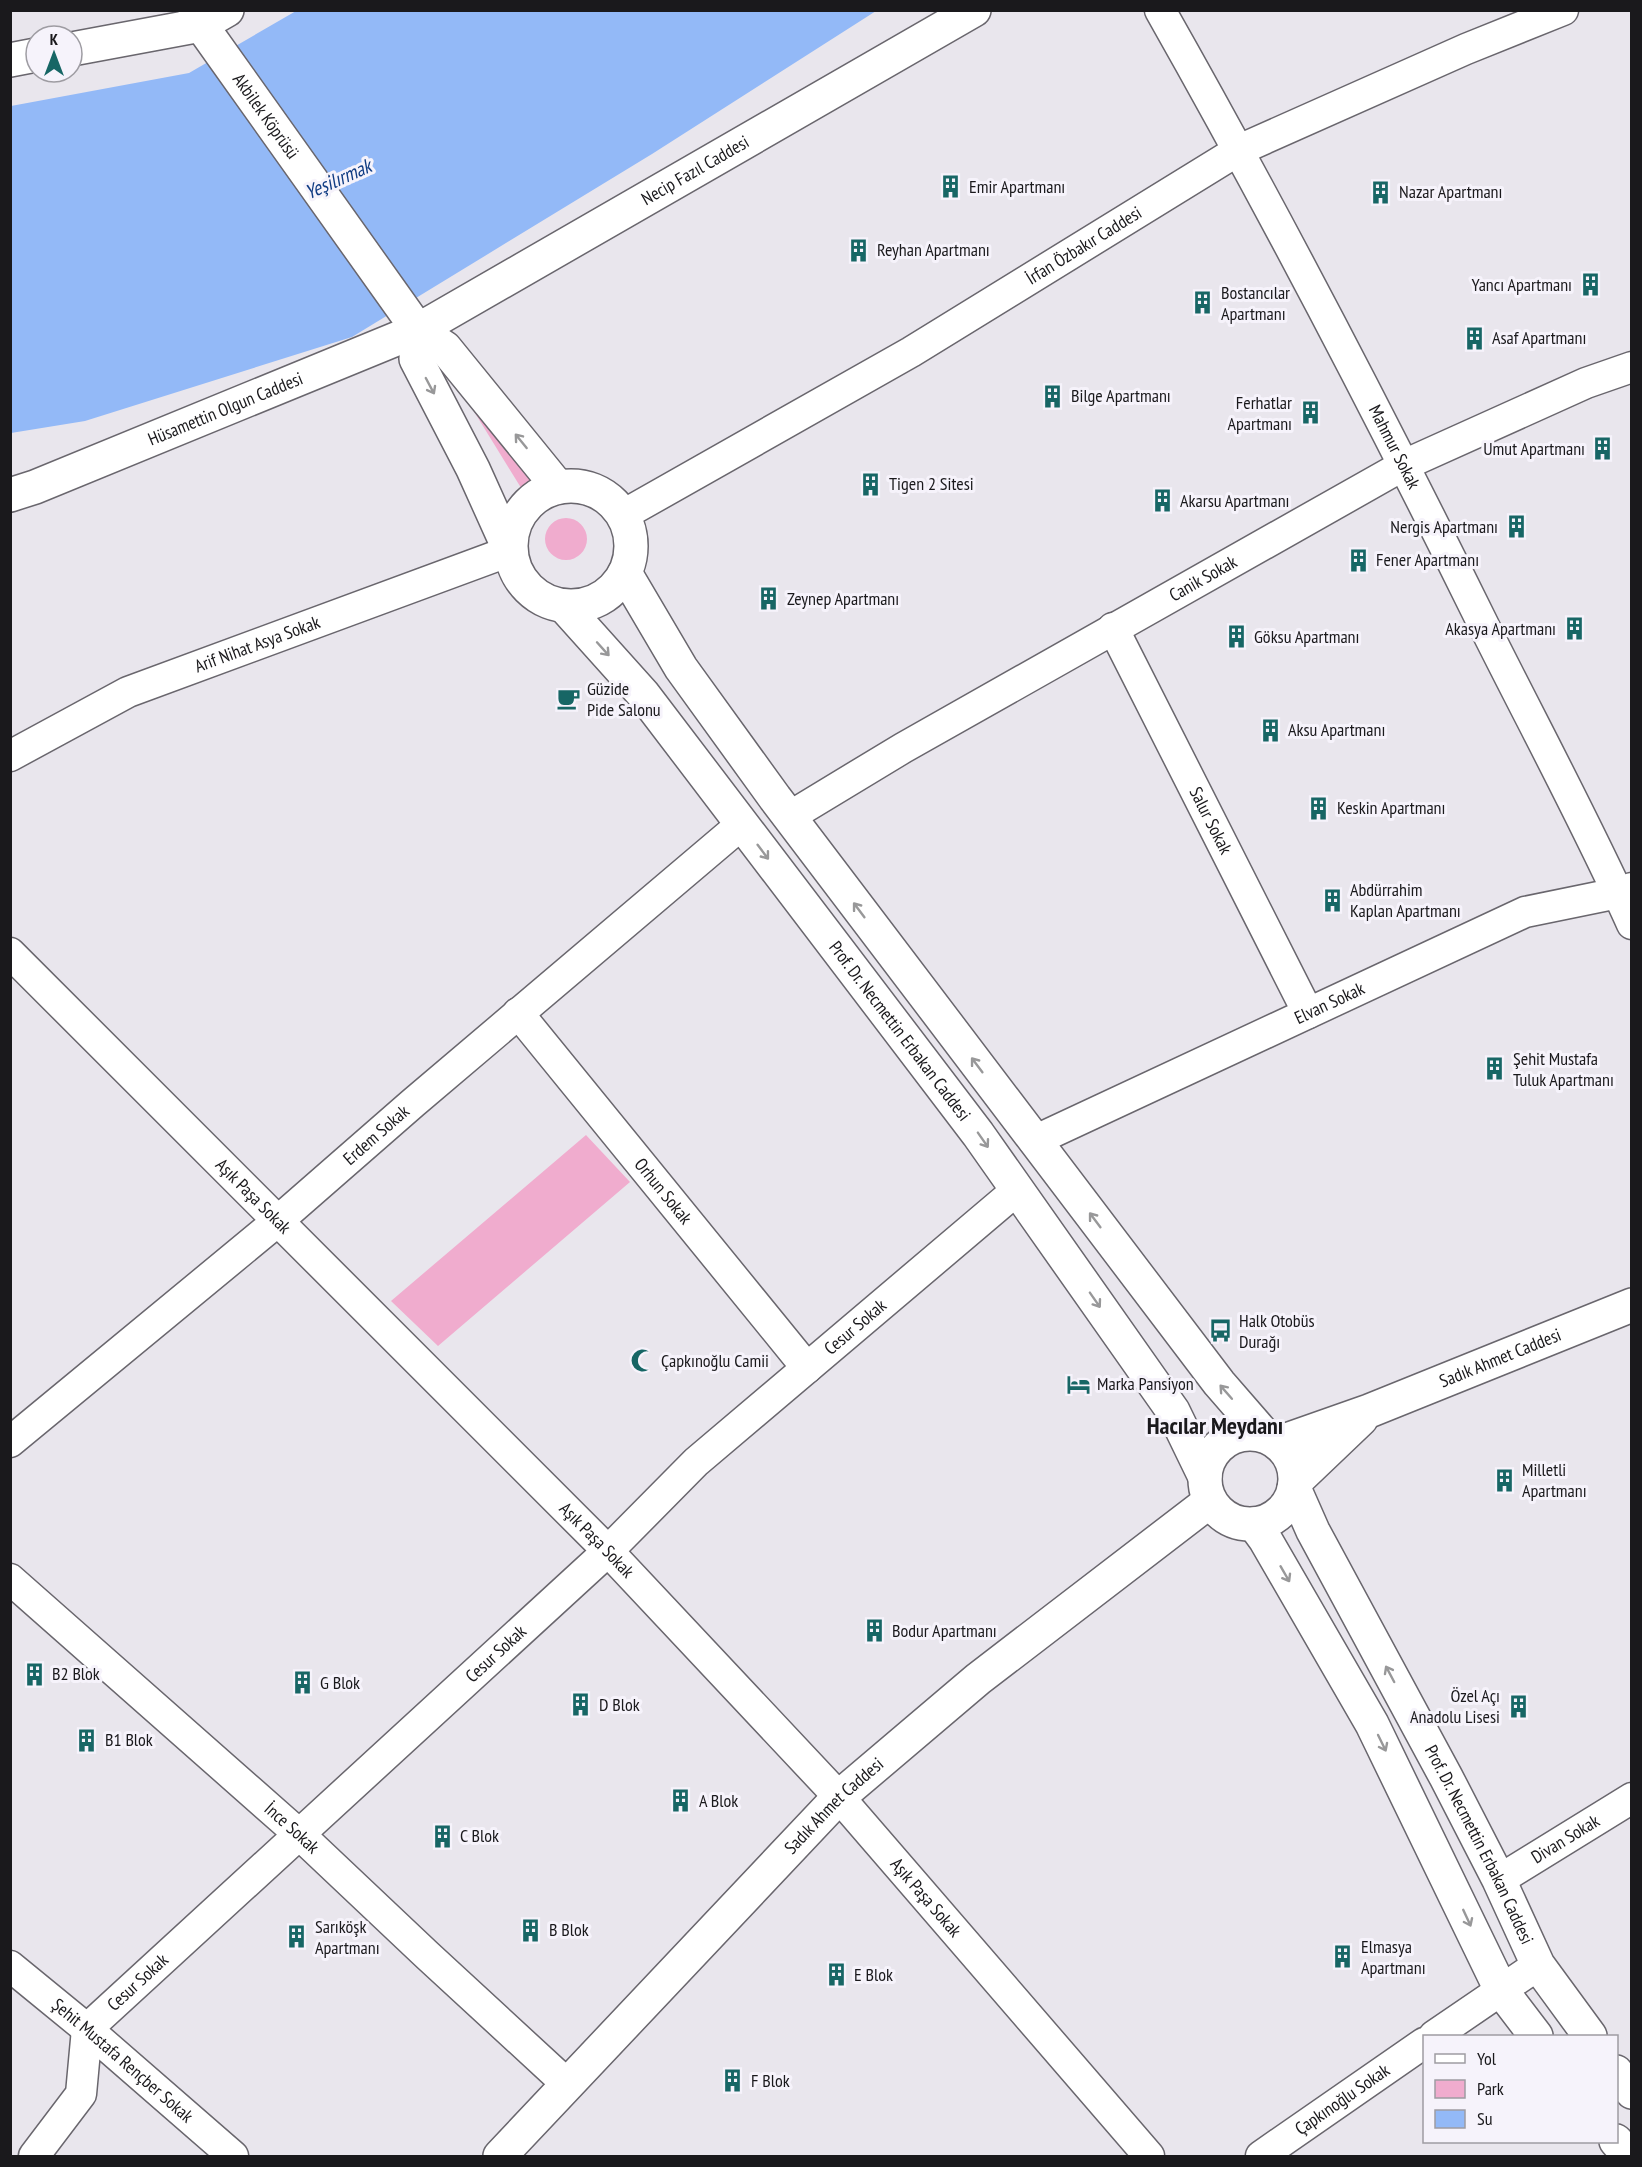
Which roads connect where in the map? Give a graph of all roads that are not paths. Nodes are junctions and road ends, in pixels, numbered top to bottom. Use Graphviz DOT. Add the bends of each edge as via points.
graph roads {
  1 [pos="974,10"];
  2 [pos="1160,10"];
  3 [pos="1563,10"];
  4 [pos="204,21"];
  5 [pos="84,46"];
  6 [pos="1239,150"];
  7 [pos="411,320"];
  8 [pos="1632,367"];
  9 [pos="1404,465"];
  10 [pos="558,487"];
  11 [pos="19,491"];
  12 [pos="623,515"];
  13 [pos="510,550"];
  14 [pos="625,573"];
  15 [pos="564,606"];
  16 [pos="1113,628"];
  17 [pos="10,756"];
  18 [pos="789,817"];
  19 [pos="742,824"];
  20 [pos="1625,891"];
  21 [pos="1632,924"];
  22 [pos="10,953"];
  23 [pos="518,1013"];
  24 [pos="1308,1013"];
  25 [pos="1034,1141"];
  26 [pos="1017,1190"];
  27 [pos="279,1220"];
  28 [pos="1632,1305"];
  29 [pos="807,1368"];
  30 [pos="1369,1411"];
  31 [pos="1271,1439"];
  32 [pos="10,1442"];
  33 [pos="1295,1484"];
  34 [pos="1207,1489"];
  35 [pos="1254,1524"];
  36 [pos="608,1551"];
  37 [pos="10,1579"];
  38 [pos="839,1797"];
  39 [pos="1632,1798"];
  40 [pos="300,1835"];
  41 [pos="1499,1880"];
  42 [pos="1538,1965"];
  43 [pos="10,1966"];
  44 [pos="1501,1990"];
  45 [pos="87,2029"];
  46 [pos="1437,2035"];
  47 [pos="1535,2035"];
  48 [pos="1589,2035"];
  49 [pos="1423,2044"];
  50 [pos="1618,2073"];
  51 [pos="568,2085"];
  52 [pos="1632,2092"];
  53 [pos="1618,2142"];
  54 [pos="34,2157"];
  55 [pos="233,2157"];
  56 [pos="500,2157"];
  57 [pos="1149,2157"];
  58 [pos="1261,2157"];
  59 [pos="1629,2157"];
  1 -- 7 [label="main road, Necip Fazıl Caddesi"];
  2 -- 6 [label="street, Mahmur Sokak"];
  3 -- 6 [label="street, İrfan Özbakır Caddesi"];
  4 -- 5 [label="main road"];
  4 -- 7 [label="main road, Akbilek Köprüsü"];
  6 -- 9 [label="street, Mahmur Sokak"];
  6 -- 12 [label="street, İrfan Özbakır Caddesi" via="931,340"];
  10 -- 7 [label="main road, one-way" via="444,348"];
  7 -- 11 [label="main road, Hüsamettin Olgun Caddesi"];
  7 -- 13 [label="main road, one-way" via="416,360"];
  8 -- 9 [label="street, Canik Sokak" via="1586,383"];
  9 -- 16 [label="street, Canik Sokak"];
  9 -- 20 [label="street, Mahmur Sokak"];
  10 -- 12 [label="main road" via="573,485 602,494"];
  10 -- 13 [label="main road" via="527,503 511,533"];
  12 -- 14 [label="main road" via="631,544"];
  13 -- 15 [label="main road" via="515,571 527,588 544,600"];
  13 -- 17 [label="street, Arif Nihat Asya Sokak" via="128,692"];
  14 -- 15 [label="main road" via="600,599"];
  14 -- 18 [label="main road" via="681,668"];
  15 -- 19 [label="main road, Prof. Dr. Necmettin Erbakan Caddesi, one-way" via="643,694"];
  16 -- 18 [label="street, Canik Sokak"];
  16 -- 24 [label="street, Salur Sokak"];
  25 -- 18 [label="main road, one-way"];
  19 -- 23 [label="street, Erdem Sokak"];
  19 -- 26 [label="main road, Prof. Dr. Necmettin Erbakan Caddesi, one-way"];
  20 -- 21 [label="street, Mahmur Sokak"];
  20 -- 24 [label="street, Elvan Sokak" via="1525,912"];
  22 -- 27 [label="street, Aşık Paşa Sokak"];
  23 -- 27 [label="street, Erdem Sokak"];
  23 -- 29 [label="street, Orhun Sokak"];
  24 -- 25 [label="street, Elvan Sokak"];
  31 -- 25 [label="main road, one-way" via="1219,1383"];
  26 -- 29 [label="street, Cesur Sokak"];
  26 -- 34 [label="main road, Prof. Dr. Necmettin Erbakan Caddesi, one-way" via="1173,1411"];
  27 -- 32 [label="street, Erdem Sokak"];
  27 -- 36 [label="street, Aşık Paşa Sokak"];
  28 -- 30 [label="main road, Sadık Ahmet Caddesi"];
  29 -- 36 [label="street, Cesur Sokak" via="696,1462"];
  30 -- 31 [label="main road, Sadık Ahmet Caddesi"];
  30 -- 33 [label="main road"];
  31 -- 33 [label="main road" via="1289,1455"];
  31 -- 34 [label="main road" via="1249,1434 1220,1445 1210,1457"];
  33 -- 35 [label="main road" via="1285,1509"];
  41 -- 33 [label="main road, Prof. Dr. Necmettin Erbakan Caddesi, one-way" via="1313,1531"];
  34 -- 35 [label="main road" via="1219,1513 1231,1521"];
  34 -- 38 [label="main road, Sadık Ahmet Caddesi"];
  35 -- 44 [label="main road, one-way" via="1372,1724"];
  36 -- 38 [label="street, Aşık Paşa Sokak"];
  36 -- 40 [label="street, Cesur Sokak"];
  37 -- 40 [label="street, İnce Sokak"];
  38 -- 51 [label="main road, Sadık Ahmet Caddesi"];
  38 -- 57 [label="street, Aşık Paşa Sokak"];
  39 -- 41 [label="street, Divan Sokak"];
  40 -- 45 [label="street, Cesur Sokak"];
  40 -- 51 [label="street, İnce Sokak"];
  41 -- 42 [label="main road, Prof. Dr. Necmettin Erbakan Caddesi"];
  42 -- 44 [label="street"];
  42 -- 48 [label="main road, Prof. Dr. Necmettin Erbakan Caddesi"];
  43 -- 45 [label="street, Şehit Mustafa Rençber Sokak"];
  44 -- 46 [label="street"];
  44 -- 47 [label="main road"];
  45 -- 54 [label="street" via="81,2094"];
  45 -- 55 [label="street, Şehit Mustafa Rençber Sokak"];
  49 -- 58 [label="street, Çapkınoğlu Sokak"];
  50 -- 52 [label="main road"];
  51 -- 56 [label="main road, Sadık Ahmet Caddesi"];
  53 -- 59 [label="main road"];
}
